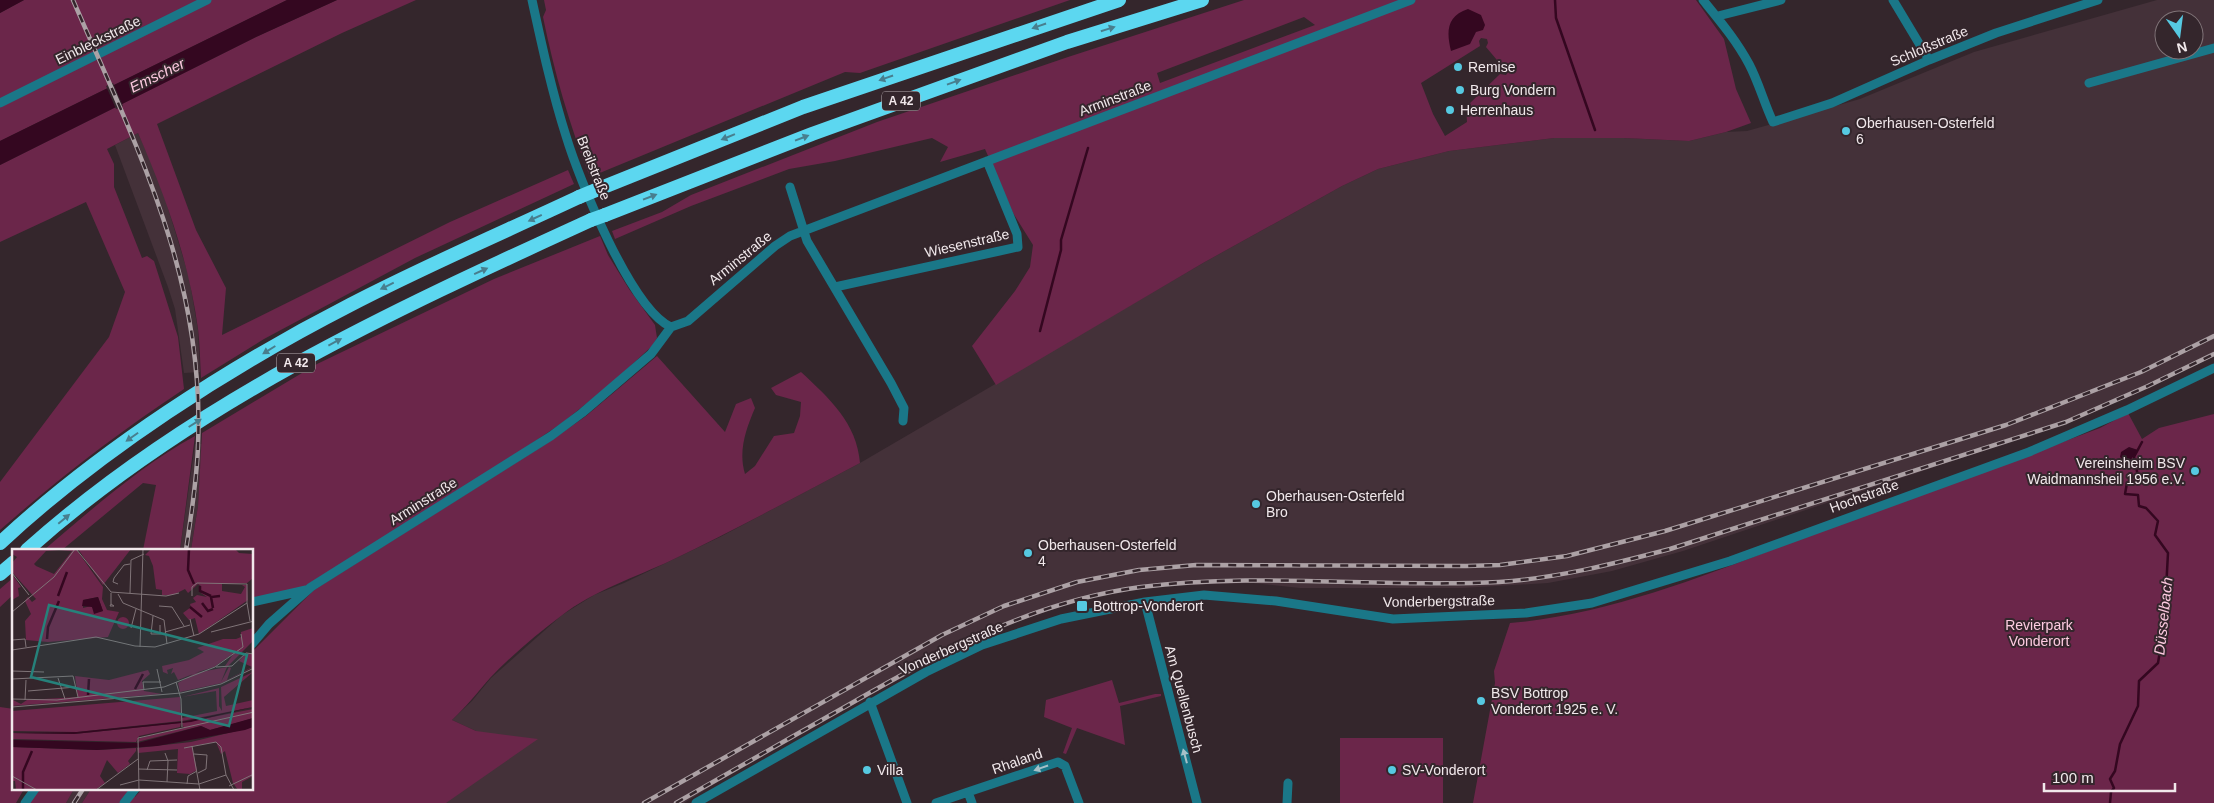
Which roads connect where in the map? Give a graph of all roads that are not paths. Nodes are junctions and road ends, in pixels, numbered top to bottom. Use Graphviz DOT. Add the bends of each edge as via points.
graph roads {
  1 [pos="207,0"];
  2 [pos="532,0"];
  3 [pos="1119,0"];
  4 [pos="1202,0"];
  5 [pos="1411,0"];
  6 [pos="1703,0"];
  7 [pos="1781,0"];
  8 [pos="1893,0"];
  9 [pos="2098,0"];
  10 [pos="1718,16"];
  11 [pos="2214,48"];
  12 [pos="1929,60"];
  13 [pos="2089,83"];
  14 [pos="0,103"];
  15 [pos="987,162"];
  16 [pos="790,187"];
  17 [pos="804,231"];
  18 [pos="835,287"];
  19 [pos="671,327"];
  20 [pos="2214,368"];
  21 [pos="903,421"];
  22 [pos="0,543"];
  23 [pos="28,549"];
  24 [pos="12,564"];
  25 [pos="0,574"];
  26 [pos="306,590"];
  27 [pos="254,602"];
  28 [pos="1145,602"];
  29 [pos="1511,614"];
  30 [pos="254,642"];
  31 [pos="870,702"];
  32 [pos="1288,783"];
  33 [pos="34,790"];
  34 [pos="134,790"];
  35 [pos="968,792"];
  36 [pos="25,803"];
  37 [pos="124,803"];
  38 [pos="696,803"];
  39 [pos="907,803"];
  40 [pos="936,803"];
  41 [pos="972,803"];
  42 [pos="1079,803"];
  43 [pos="1197,803"];
  44 [pos="1287,803"];
  1 -- 14 [label="street, Einbleckstraße"];
  2 -- 19 [label="street, Breilstraße" via="566,138 584,183 630,280 655,314"];
  3 -- 22 [label="highway, A 42, one-way, bridge" via="803,107 579,197 410,275 282,342 173,409 72,481"];
  23 -- 4 [label="highway, A 42, one-way, bridge" via="101,489 193,424 369,324 592,220 812,134 1058,45"];
  5 -- 15 [label="street, Arminstraße"];
  6 -- 10 [label="street"];
  7 -- 10 [label="street"];
  8 -- 12 [label="street"];
  9 -- 12 [label="street, Schloßstraße" via="1996,33"];
  10 -- 12 [label="street, Schloßstraße" via="1749,64 1773,122 1832,103"];
  11 -- 13 [label="street"];
  15 -- 17 [label="street, Arminstraße"];
  15 -- 18 [label="street, Wiesenstraße" via="1017,234 1018,247"];
  16 -- 17 [label="street"];
  17 -- 18 [label="street"];
  17 -- 19 [label="street, Arminstraße" via="775,246 688,321"];
  18 -- 21 [label="street" via="900,398 904,408"];
  19 -- 26 [label="street, Arminstraße" via="651,354 559,430"];
  20 -- 29 [label="street, Hochstraße" via="2046,445 1730,561 1592,603"];
  24 -- 25 [label="highway"];
  26 -- 27 [label="street"];
  26 -- 30 [label="street, Arminstraße"];
  28 -- 29 [label="street, Vonderbergstraße" via="1204,595 1276,601 1393,619"];
  28 -- 31 [label="street, Vonderbergstraße" via="1061,619 982,645"];
  43 -- 28 [label="street, Am Quellenbusch, one-way"];
  31 -- 38 [label="street, Vonderbergstraße"];
  31 -- 39 [label="street"];
  32 -- 44 [label="street"];
  33 -- 36 [label="street"];
  34 -- 37 [label="street"];
  35 -- 40 [label="street, Rhaland"];
  35 -- 41 [label="street"];
  42 -- 35 [label="street, Rhaland, one-way" via="1065,766 1058,762"];
}
